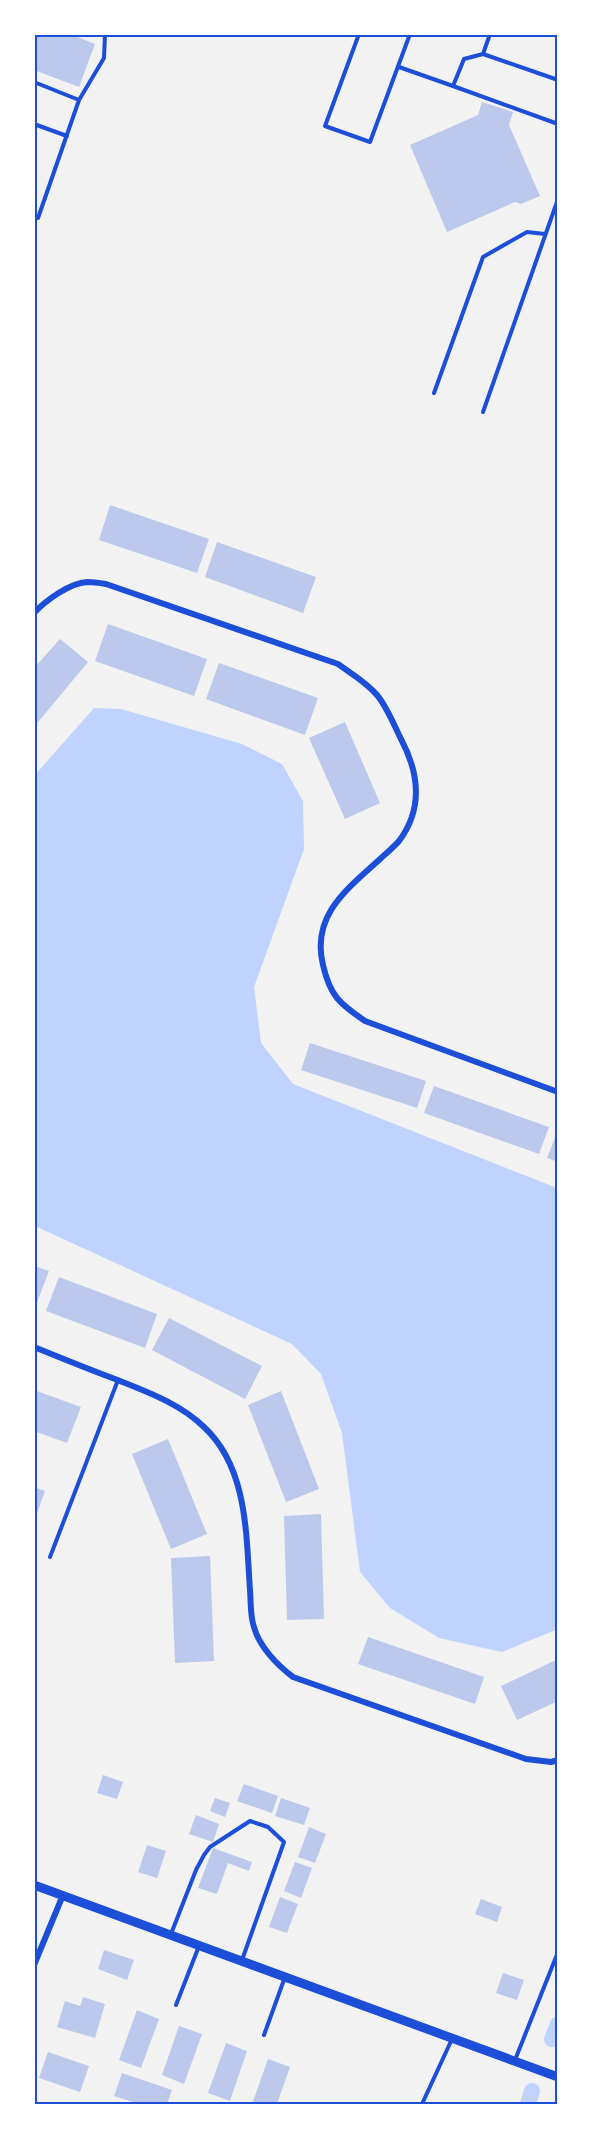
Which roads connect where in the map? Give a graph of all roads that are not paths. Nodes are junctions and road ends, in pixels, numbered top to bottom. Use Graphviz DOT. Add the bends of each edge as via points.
graph roads {
  1 [pos="105,34"];
  2 [pos="359,34"];
  3 [pos="410,34"];
  4 [pos="490,34"];
  5 [pos="483,54"];
  6 [pos="399,67"];
  7 [pos="558,80"];
  8 [pos="34,82"];
  9 [pos="453,86"];
  10 [pos="79,100"];
  11 [pos="34,124"];
  12 [pos="558,124"];
  13 [pos="67,136"];
  14 [pos="558,199"];
  15 [pos="34,217"];
  16 [pos="545,234"];
  17 [pos="434,393"];
  18 [pos="483,412"];
  19 [pos="34,613"];
  20 [pos="558,1092"];
  21 [pos="34,1347"];
  22 [pos="118,1380"];
  23 [pos="50,1557"];
  24 [pos="558,1760"];
  25 [pos="34,1885"];
  26 [pos="63,1895"];
  27 [pos="171,1935"];
  28 [pos="199,1945"];
  29 [pos="558,1952"];
  30 [pos="241,1960"];
  31 [pos="34,1965"];
  32 [pos="285,1977"];
  33 [pos="176,2005"];
  34 [pos="264,2035"];
  35 [pos="452,2038"];
  36 [pos="514,2061"];
  37 [pos="558,2077"];
  38 [pos="422,2104"];
  1 -- 10 [label="lane" via="104,58"];
  2 -- 6 [label="lane" via="325,126 370,142"];
  3 -- 6 [label="lane"];
  4 -- 5 [label="lane"];
  5 -- 7 [label="lane"];
  5 -- 9 [label="lane" via="464,59"];
  6 -- 9 [label="lane"];
  8 -- 10 [label="lane"];
  9 -- 12 [label="lane"];
  10 -- 13 [label="lane"];
  11 -- 13 [label="lane"];
  13 -- 15 [label="lane" via="38,218"];
  14 -- 16 [label="lane"];
  16 -- 17 [label="lane" via="526,232 483,257"];
  16 -- 18 [label="lane"];
  19 -- 20 [label="street" via="62,591 86,582 106,584 338,664 363,681 379,697 408,752 417,796 411,820 398,842 334,903 323,924 320,952 327,983 342,1005 365,1021"];
  21 -- 22 [label="street"];
  22 -- 23 [label="lane"];
  22 -- 24 [label="street" via="184,1410 206,1428 224,1453 243,1506 254,1627 283,1669 293,1677 526,1759"];
  25 -- 26 [label="street"];
  26 -- 27 [label="street"];
  26 -- 31 [label="street"];
  27 -- 28 [label="street"];
  27 -- 30 [label="lane" via="196,1870 210,1847 250,1821 268,1827 284,1842"];
  28 -- 30 [label="street"];
  28 -- 33 [label="lane"];
  29 -- 36 [label="lane"];
  30 -- 32 [label="street"];
  32 -- 34 [label="lane"];
  32 -- 35 [label="street"];
  35 -- 36 [label="street"];
  35 -- 38 [label="lane"];
  36 -- 37 [label="street"];
}
